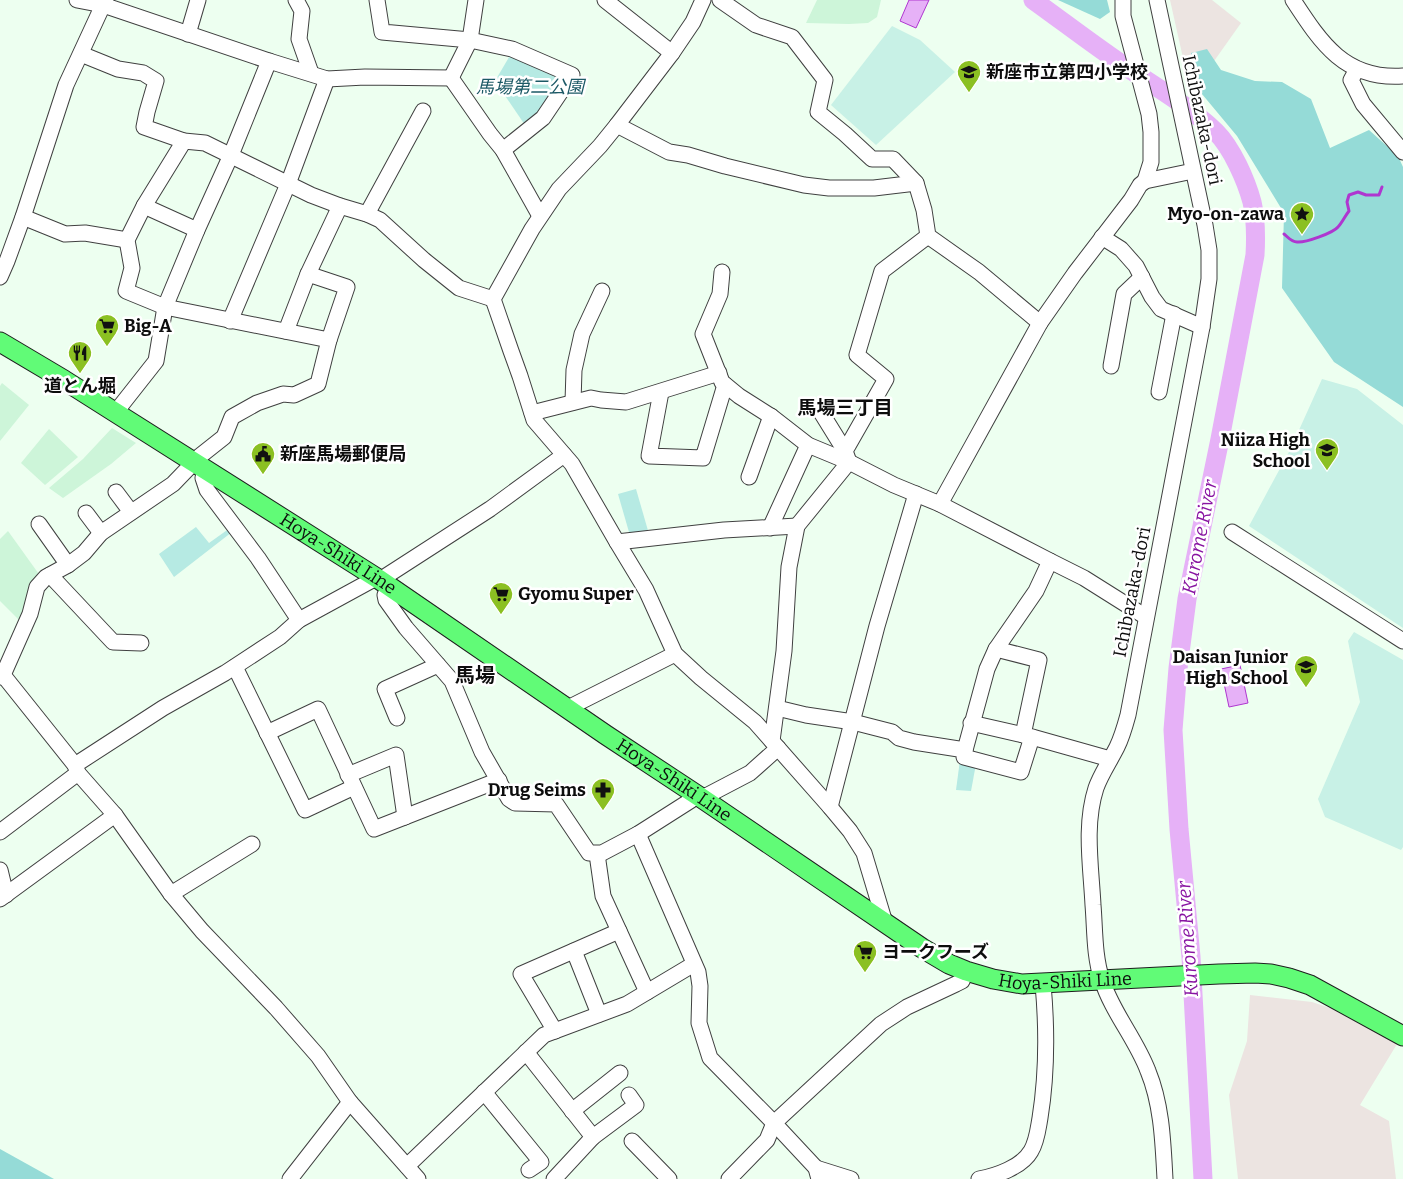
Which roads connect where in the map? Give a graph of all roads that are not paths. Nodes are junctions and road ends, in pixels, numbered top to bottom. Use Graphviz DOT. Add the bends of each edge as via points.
graph roads {
  1 [pos="77,0"];
  2 [pos="198,0"];
  3 [pos="296,0"];
  4 [pos="377,0"];
  5 [pos="476,0"];
  6 [pos="605,0"];
  7 [pos="703,0"];
  8 [pos="720,0"];
  9 [pos="1123,0"];
  10 [pos="1157,0"];
  11 [pos="1293,0"];
  12 [pos="104,3"];
  13 [pos="188,34"];
  14 [pos="470,40"];
  15 [pos="672,52"];
  16 [pos="81,54"];
  17 [pos="269,61"];
  18 [pos="1357,69"];
  19 [pos="311,73"];
  20 [pos="1403,76"];
  21 [pos="451,78"];
  22 [pos="327,79"];
  23 [pos="423,111"];
  24 [pos="617,125"];
  25 [pos="184,141"];
  26 [pos="503,150"];
  27 [pos="1403,152"];
  28 [pos="231,155"];
  29 [pos="1191,165"];
  30 [pos="1145,181"];
  31 [pos="916,183"];
  32 [pos="288,184"];
  33 [pos="144,206"];
  34 [pos="340,206"];
  35 [pos="367,214"];
  36 [pos="540,216"];
  37 [pos="23,217"];
  38 [pos="197,230"];
  39 [pos="928,236"];
  40 [pos="1102,237"];
  41 [pos="127,240"];
  42 [pos="722,272"];
  43 [pos="308,274"];
  44 [pos="0,277"];
  45 [pos="1142,277"];
  46 [pos="602,291"];
  47 [pos="493,299"];
  48 [pos="165,307"];
  49 [pos="1174,314"];
  50 [pos="230,321"];
  51 [pos="1040,323"];
  52 [pos="1202,327"];
  53 [pos="286,331"];
  54 [pos="329,340"];
  55 [pos="0,342"];
  56 [pos="1111,366"];
  57 [pos="722,379"];
  58 [pos="660,392"];
  59 [pos="1158,392"];
  60 [pos="572,402"];
  61 [pos="819,409"];
  62 [pos="115,413"];
  63 [pos="532,413"];
  64 [pos="771,416"];
  65 [pos="808,446"];
  66 [pos="564,456"];
  67 [pos="847,456"];
  68 [pos="199,466"];
  69 [pos="749,477"];
  70 [pos="116,492"];
  71 [pos="916,494"];
  72 [pos="940,504"];
  73 [pos="131,512"];
  74 [pos="86,513"];
  75 [pos="39,524"];
  76 [pos="797,526"];
  77 [pos="770,528"];
  78 [pos="1232,532"];
  79 [pos="101,533"];
  80 [pos="617,542"];
  81 [pos="1050,562"];
  82 [pos="68,565"];
  83 [pos="50,575"];
  84 [pos="382,581"];
  85 [pos="1146,617"];
  86 [pos="299,620"];
  87 [pos="1403,641"];
  88 [pos="141,643"];
  89 [pos="996,649"];
  90 [pos="675,654"];
  91 [pos="438,665"];
  92 [pos="234,667"];
  93 [pos="2,676"];
  94 [pos="568,708"];
  95 [pos="777,708"];
  96 [pos="396,718"];
  97 [pos="852,722"];
  98 [pos="972,723"];
  99 [pos="267,733"];
  100 [pos="1028,736"];
  101 [pos="775,745"];
  102 [pos="965,750"];
  103 [pos="1110,760"];
  104 [pos="76,769"];
  105 [pos="498,780"];
  106 [pos="351,781"];
  107 [pos="700,797"];
  108 [pos="830,806"];
  109 [pos="114,815"];
  110 [pos="405,817"];
  111 [pos="0,832"];
  112 [pos="638,834"];
  113 [pos="252,844"];
  114 [pos="597,854"];
  115 [pos="0,870"];
  116 [pos="171,894"];
  117 [pos="3,897"];
  118 [pos="885,923"];
  119 [pos="619,931"];
  120 [pos="574,951"];
  121 [pos="694,964"];
  122 [pos="966,971"];
  123 [pos="1102,980"];
  124 [pos="1043,984"];
  125 [pos="647,992"];
  126 [pos="599,1014"];
  127 [pos="555,1031"];
  128 [pos="1402,1032"];
  129 [pos="526,1052"];
  130 [pos="620,1073"];
  131 [pos="484,1092"];
  132 [pos="629,1095"];
  133 [pos="350,1102"];
  134 [pos="572,1111"];
  135 [pos="774,1123"];
  136 [pos="593,1137"];
  137 [pos="632,1140"];
  138 [pos="407,1166"];
  139 [pos="529,1170"];
  140 [pos="818,1174"];
  141 [pos="290,1179"];
  142 [pos="418,1179"];
  143 [pos="554,1179"];
  144 [pos="669,1179"];
  145 [pos="729,1179"];
  146 [pos="851,1179"];
  147 [pos="979,1179"];
  148 [pos="1165,1179"];
  1 -- 12 [label="street"];
  2 -- 13 [label="street"];
  3 -- 19 [label="street" via="302,11 299,39"];
  4 -- 14 [label="street" via="382,32"];
  5 -- 14 [label="street"];
  6 -- 15 [label="street"];
  7 -- 15 [label="street" via="693,22"];
  8 -- 31 [label="street" via="756,25 792,38 825,80 818,112 872,159 893,159"];
  9 -- 30 [label="street" via="1124,16 1149,114 1151,162"];
  10 -- 29 [label="street, Ichibazaka-dori"];
  11 -- 18 [label="street" via="1328,49"];
  12 -- 13 [label="street"];
  12 -- 16 [label="street"];
  13 -- 17 [label="street"];
  14 -- 21 [label="street"];
  14 -- 26 [label="street" via="512,49 572,75 543,118"];
  15 -- 24 [label="street"];
  16 -- 25 [label="street" via="156,80 144,127"];
  16 -- 37 [label="street" via="66,85"];
  17 -- 19 [label="street"];
  17 -- 28 [label="street"];
  18 -- 20 [label="street" via="1377,75"];
  18 -- 27 [label="street" via="1351,80 1363,104"];
  19 -- 22 [label="street"];
  21 -- 22 [label="street"];
  21 -- 26 [label="street"];
  22 -- 32 [label="street"];
  23 -- 35 [label="street"];
  24 -- 31 [label="street" via="668,152 804,185 874,188"];
  24 -- 36 [label="street" via="559,189"];
  25 -- 28 [label="street" via="205,143"];
  25 -- 33 [label="street"];
  26 -- 36 [label="street"];
  28 -- 32 [label="street"];
  28 -- 38 [label="street"];
  29 -- 30 [label="street"];
  29 -- 52 [label="street, Ichibazaka-dori" via="1209,250 1209,278"];
  30 -- 40 [label="street"];
  31 -- 39 [label="street"];
  32 -- 34 [label="street"];
  32 -- 50 [label="street"];
  33 -- 38 [label="street"];
  33 -- 41 [label="street"];
  34 -- 35 [label="street"];
  34 -- 43 [label="street"];
  35 -- 47 [label="street" via="380,220 460,288"];
  36 -- 47 [label="street"];
  37 -- 41 [label="street" via="65,234"];
  37 -- 44 [label="street"];
  38 -- 48 [label="street"];
  39 -- 51 [label="street" via="979,272"];
  39 -- 67 [label="street" via="882,271 857,355 886,379"];
  40 -- 45 [label="street" via="1121,249"];
  40 -- 51 [label="street"];
  41 -- 48 [label="street" via="132,268 126,291"];
  42 -- 57 [label="street" via="720,294 703,334"];
  43 -- 53 [label="street"];
  43 -- 54 [label="street" via="347,287"];
  45 -- 49 [label="street" via="1161,309"];
  45 -- 56 [label="street" via="1124,294"];
  46 -- 60 [label="street" via="590,304 574,370"];
  47 -- 63 [label="street"];
  48 -- 50 [label="street"];
  48 -- 62 [label="street" via="156,361"];
  49 -- 52 [label="street"];
  49 -- 59 [label="street"];
  50 -- 53 [label="street"];
  51 -- 72 [label="street"];
  52 -- 85 [label="street, Ichibazaka-dori"];
  53 -- 54 [label="street"];
  54 -- 68 [label="street" via="318,384 294,395 283,394 257,403 232,417 224,437"];
  55 -- 62 [label="main road, Hoya-Shiki Line"];
  57 -- 58 [label="street"];
  57 -- 58 [label="street" via="703,458 649,456"];
  57 -- 64 [label="street" via="739,396"];
  58 -- 60 [label="street" via="626,402 591,398"];
  60 -- 63 [label="street"];
  61 -- 67 [label="street"];
  62 -- 68 [label="main road, Hoya-Shiki Line"];
  63 -- 66 [label="street" via="534,420"];
  64 -- 65 [label="street"];
  64 -- 69 [label="street"];
  65 -- 67 [label="street"];
  65 -- 77 [label="street"];
  66 -- 80 [label="street" via="572,464"];
  66 -- 84 [label="street" via="490,510"];
  67 -- 71 [label="street" via="894,485"];
  67 -- 76 [label="street"];
  68 -- 73 [label="street" via="188,469 173,484"];
  68 -- 84 [label="main road, Hoya-Shiki Line"];
  68 -- 86 [label="street" via="207,490"];
  70 -- 73 [label="street"];
  71 -- 72 [label="street"];
  71 -- 97 [label="street"];
  72 -- 81 [label="street"];
  73 -- 79 [label="street"];
  74 -- 79 [label="street"];
  75 -- 82 [label="street"];
  76 -- 77 [label="street"];
  76 -- 95 [label="street" via="789,567"];
  77 -- 80 [label="street"];
  78 -- 87 [label="street"];
  79 -- 82 [label="street" via="84,554"];
  80 -- 90 [label="street" via="646,590"];
  81 -- 85 [label="street" via="1084,578"];
  81 -- 89 [label="street" via="1036,591"];
  82 -- 83 [label="street"];
  83 -- 88 [label="street" via="113,642"];
  83 -- 93 [label="street" via="37,587 30,614"];
  84 -- 86 [label="street"];
  84 -- 91 [label="street" via="386,600"];
  84 -- 94 [label="main road, Hoya-Shiki Line"];
  85 -- 103 [label="street, Ichibazaka-dori" via="1124,730"];
  86 -- 92 [label="street" via="280,637"];
  89 -- 98 [label="street"];
  89 -- 100 [label="street" via="1039,660"];
  90 -- 94 [label="street"];
  90 -- 101 [label="street" via="755,722"];
  91 -- 96 [label="street" via="385,688"];
  91 -- 105 [label="street" via="452,681 482,752"];
  92 -- 99 [label="street"];
  92 -- 104 [label="street" via="163,708"];
  93 -- 104 [label="street"];
  94 -- 107 [label="main road, Hoya-Shiki Line"];
  95 -- 97 [label="street"];
  95 -- 101 [label="street"];
  97 -- 102 [label="street" via="892,732 899,738 914,742"];
  97 -- 108 [label="street"];
  98 -- 100 [label="street"];
  98 -- 102 [label="street"];
  99 -- 106 [label="street" via="318,710"];
  99 -- 106 [label="street" via="305,810"];
  100 -- 102 [label="street" via="1021,772 964,757"];
  100 -- 103 [label="street"];
  101 -- 107 [label="street" via="750,772"];
  101 -- 108 [label="street"];
  103 -- 123 [label="street, Ichibazaka-dori" via="1097,785 1090,819 1095,942"];
  104 -- 109 [label="street"];
  104 -- 111 [label="street"];
  105 -- 110 [label="street"];
  105 -- 114 [label="street" via="515,803 556,804 589,853"];
  106 -- 110 [label="street" via="374,829"];
  106 -- 110 [label="street" via="396,755"];
  107 -- 112 [label="street"];
  107 -- 118 [label="main road, Hoya-Shiki Line"];
  108 -- 118 [label="street" via="864,853"];
  109 -- 116 [label="street"];
  109 -- 117 [label="street"];
  112 -- 114 [label="street"];
  112 -- 121 [label="street"];
  113 -- 116 [label="street"];
  114 -- 119 [label="street" via="603,896"];
  115 -- 117 [label="street"];
  116 -- 133 [label="street" via="318,1056"];
  118 -- 122 [label="main road, Hoya-Shiki Line" via="935,956"];
  119 -- 120 [label="street"];
  119 -- 125 [label="street"];
  120 -- 126 [label="street"];
  120 -- 127 [label="street" via="521,974"];
  121 -- 125 [label="street"];
  121 -- 135 [label="street" via="700,986 699,1024 710,1058"];
  122 -- 124 [label="main road, Hoya-Shiki Line" via="1007,983"];
  122 -- 135 [label="street" via="962,981 881,1024"];
  123 -- 124 [label="main road, Hoya-Shiki Line"];
  123 -- 128 [label="main road, Hoya-Shiki Line" via="1271,974 1301,981"];
  123 -- 148 [label="street, Ichibazaka-dori" via="1149,1072 1159,1107"];
  124 -- 147 [label="street" via="1045,1059 1037,1135 1031,1152 1018,1164 996,1176"];
  125 -- 126 [label="street" via="627,1004"];
  126 -- 127 [label="street"];
  127 -- 129 [label="street" via="544,1035"];
  129 -- 131 [label="street"];
  129 -- 134 [label="street"];
  130 -- 134 [label="street"];
  131 -- 138 [label="street"];
  131 -- 139 [label="street" via="541,1162"];
  132 -- 136 [label="street" via="636,1105"];
  133 -- 138 [label="street"];
  133 -- 141 [label="street"];
  134 -- 136 [label="street"];
  135 -- 140 [label="street"];
  135 -- 145 [label="street" via="767,1140"];
  136 -- 143 [label="street"];
  137 -- 144 [label="street"];
  138 -- 142 [label="street"];
  140 -- 146 [label="street"];
}
